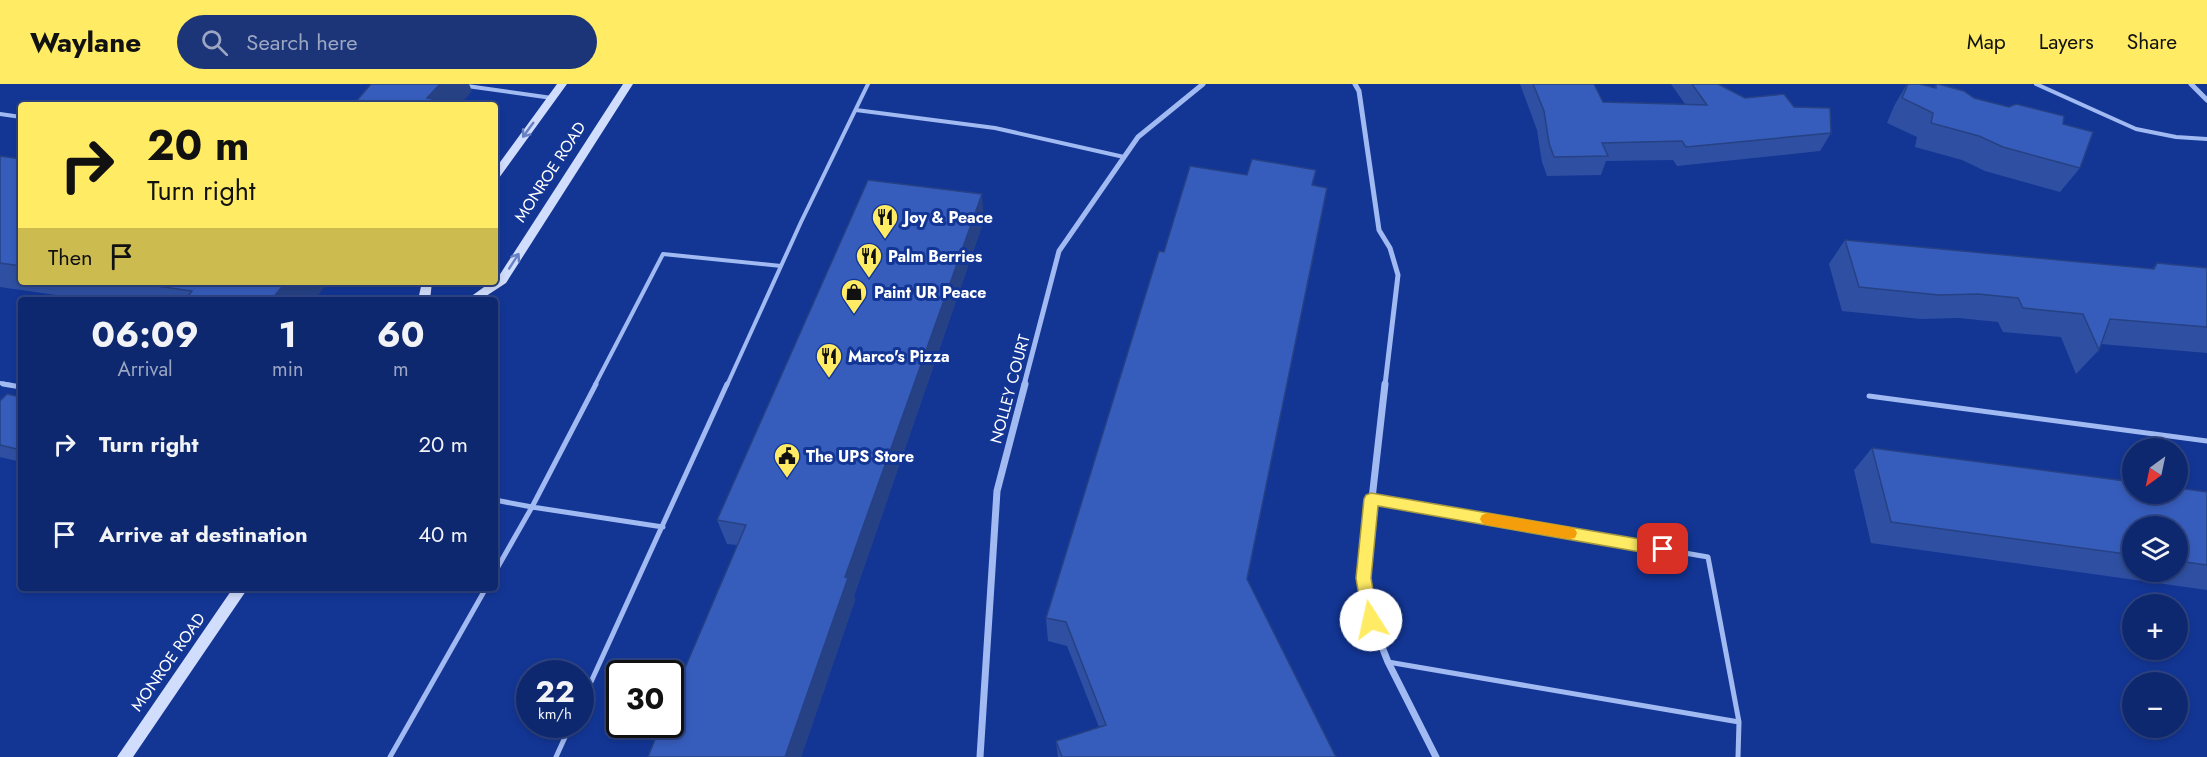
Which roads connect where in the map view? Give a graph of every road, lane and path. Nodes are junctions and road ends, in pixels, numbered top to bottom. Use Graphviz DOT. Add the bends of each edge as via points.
graph roads {
  1 [pos="562,84"];
  2 [pos="628,84"];
  3 [pos="868,84"];
  4 [pos="1203,84"];
  5 [pos="1355,84"];
  6 [pos="2036,84"];
  7 [pos="2191,84"];
  8 [pos="463,86"];
  9 [pos="552,98"];
  10 [pos="2207,100"];
  11 [pos="856,110"];
  12 [pos="0,114"];
  13 [pos="18,117"];
  14 [pos="2207,139"];
  15 [pos="1124,157"];
  16 [pos="498,172"];
  17 [pos="781,266"];
  18 [pos="498,283"];
  19 [pos="494,285"];
  20 [pos="476,297"];
  21 [pos="0,383"];
  22 [pos="18,386"];
  23 [pos="1869,396"];
  24 [pos="2207,441"];
  25 [pos="1371,499"];
  26 [pos="498,501"];
  27 [pos="532,507"];
  28 [pos="663,527"];
  29 [pos="498,567"];
  30 [pos="239,591"];
  31 [pos="484,591"];
  32 [pos="1388,662"];
  33 [pos="594,676"];
  34 [pos="1739,722"];
  35 [pos="565,738"];
  36 [pos="124,757"];
  37 [pos="390,757"];
  38 [pos="556,757"];
  39 [pos="980,757"];
  40 [pos="1436,757"];
  41 [pos="1738,757"];
  1 -- 9 [label="main road"];
  18 -- 2 [label="main road, MONROE ROAD, one-way"];
  3 -- 11 [label="lane"];
  4 -- 15 [label="street, NOLLEY COURT" via="1138,137"];
  5 -- 25 [label="street" via="1379,230 1390,248 1398,275"];
  6 -- 14 [label="lane" via="2136,129"];
  7 -- 10 [label="street"];
  8 -- 9 [label="lane"];
  9 -- 16 [label="main road, one-way"];
  11 -- 15 [label="lane" via="995,128"];
  11 -- 17 [label="lane"];
  12 -- 13 [label="lane"];
  15 -- 39 [label="street, NOLLEY COURT" via="1059,251 997,491"];
  17 -- 27 [label="lane" via="663,254"];
  17 -- 28 [label="lane"];
  20 -- 19 [label="main road, MONROE ROAD, one-way"];
  21 -- 22 [label="lane"];
  23 -- 24 [label="lane"];
  25 -- 32 [label="street" via="1363,578 1371,620"];
  25 -- 34 [label="lane" via="1708,557"];
  26 -- 27 [label="lane"];
  27 -- 28 [label="lane"];
  27 -- 29 [label="lane"];
  28 -- 33 [label="lane"];
  30 -- 36 [label="main road, MONROE ROAD"];
  31 -- 37 [label="lane"];
  32 -- 34 [label="lane"];
  32 -- 40 [label="street"];
  34 -- 41 [label="lane"];
  35 -- 38 [label="lane"];
}
